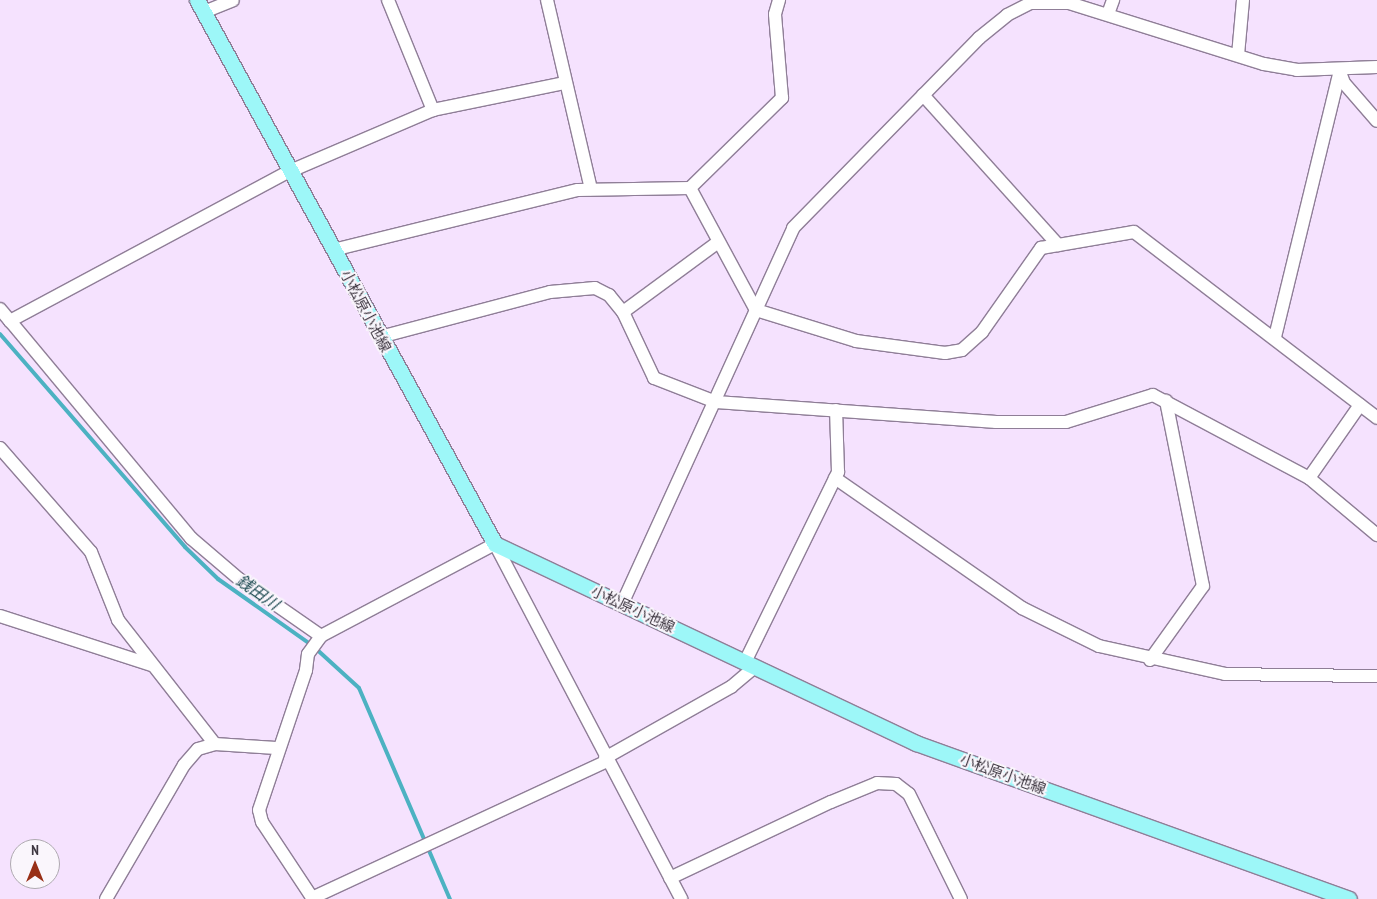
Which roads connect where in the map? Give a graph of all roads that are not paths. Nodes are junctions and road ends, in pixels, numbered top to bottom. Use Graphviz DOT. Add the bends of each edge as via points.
graph roads {
  1 [pos="233,0"];
  2 [pos="388,0"];
  3 [pos="547,0"];
  4 [pos="779,0"];
  5 [pos="1113,0"];
  6 [pos="1243,0"];
  7 [pos="201,6"];
  8 [pos="1108,14"];
  9 [pos="1238,54"];
  10 [pos="1377,67"];
  11 [pos="1340,70"];
  12 [pos="565,83"];
  13 [pos="922,94"];
  14 [pos="433,110"];
  15 [pos="1377,121"];
  16 [pos="288,172"];
  17 [pos="690,188"];
  18 [pos="591,189"];
  19 [pos="717,244"];
  20 [pos="1058,245"];
  21 [pos="333,250"];
  22 [pos="0,309"];
  23 [pos="756,310"];
  24 [pos="623,312"];
  25 [pos="10,321"];
  26 [pos="380,337"];
  27 [pos="1275,337"];
  28 [pos="1166,401"];
  29 [pos="716,402"];
  30 [pos="1360,405"];
  31 [pos="836,410"];
  32 [pos="1377,418"];
  33 [pos="0,448"];
  34 [pos="835,478"];
  35 [pos="1308,478"];
  36 [pos="1377,535"];
  37 [pos="495,544"];
  38 [pos="622,604"];
  39 [pos="0,616"];
  40 [pos="320,636"];
  41 [pos="1150,660"];
  42 [pos="152,665"];
  43 [pos="750,665"];
  44 [pos="1377,676"];
  45 [pos="215,744"];
  46 [pos="276,748"];
  47 [pos="606,759"];
  48 [pos="670,878"];
  49 [pos="312,898"];
  50 [pos="106,899"];
  51 [pos="681,899"];
  52 [pos="961,899"];
  53 [pos="1349,899"];
  1 -- 7 [label="street"];
  2 -- 14 [label="street"];
  3 -- 12 [label="street"];
  4 -- 17 [label="street" via="775,14 782,98"];
  5 -- 8 [label="street"];
  6 -- 9 [label="street"];
  7 -- 16 [label="main road, 小松原小池線"];
  8 -- 9 [label="street"];
  8 -- 13 [label="street" via="1069,3 1031,3 979,38"];
  9 -- 11 [label="street" via="1297,70"];
  10 -- 11 [label="street"];
  11 -- 15 [label="street" via="1344,83"];
  11 -- 27 [label="street"];
  12 -- 14 [label="street"];
  12 -- 18 [label="street"];
  13 -- 20 [label="street"];
  13 -- 23 [label="street" via="804,213"];
  14 -- 16 [label="street"];
  16 -- 21 [label="main road, 小松原小池線"];
  16 -- 25 [label="street"];
  17 -- 18 [label="street"];
  17 -- 19 [label="street"];
  18 -- 21 [label="street"];
  19 -- 23 [label="street"];
  19 -- 24 [label="street"];
  20 -- 23 [label="street" via="1040,248 982,332 962,350 945,353 856,341"];
  20 -- 27 [label="street" via="1134,232"];
  21 -- 26 [label="main road, 小松原小池線"];
  22 -- 25 [label="street"];
  23 -- 29 [label="street"];
  24 -- 26 [label="street" via="609,295 595,288 568,288"];
  24 -- 29 [label="street" via="654,378"];
  25 -- 40 [label="street" via="191,538 239,579"];
  26 -- 37 [label="main road, 小松原小池線"];
  27 -- 30 [label="street"];
  28 -- 31 [label="street" via="1144,396 1066,422 996,422"];
  28 -- 35 [label="street"];
  28 -- 41 [label="street" via="1203,586"];
  29 -- 31 [label="street"];
  29 -- 38 [label="street"];
  30 -- 32 [label="street"];
  30 -- 35 [label="street"];
  31 -- 34 [label="street"];
  33 -- 42 [label="street" via="91,552 118,620"];
  34 -- 41 [label="street" via="1022,608 1088,642"];
  34 -- 43 [label="street"];
  35 -- 36 [label="street"];
  37 -- 38 [label="main road, 小松原小池線"];
  37 -- 40 [label="street"];
  37 -- 47 [label="street"];
  38 -- 43 [label="main road, 小松原小池線"];
  39 -- 42 [label="street"];
  40 -- 46 [label="street" via="308,654 306,670"];
  41 -- 44 [label="street" via="1225,674"];
  42 -- 45 [label="street"];
  43 -- 47 [label="street" via="730,687"];
  43 -- 53 [label="main road, 小松原小池線" via="916,743"];
  45 -- 46 [label="street"];
  45 -- 50 [label="street" via="190,757"];
  46 -- 49 [label="street" via="259,810 262,822"];
  47 -- 48 [label="street"];
  47 -- 49 [label="street"];
  48 -- 51 [label="street"];
  48 -- 52 [label="street" via="831,802 877,783 896,784 909,794"];
}
